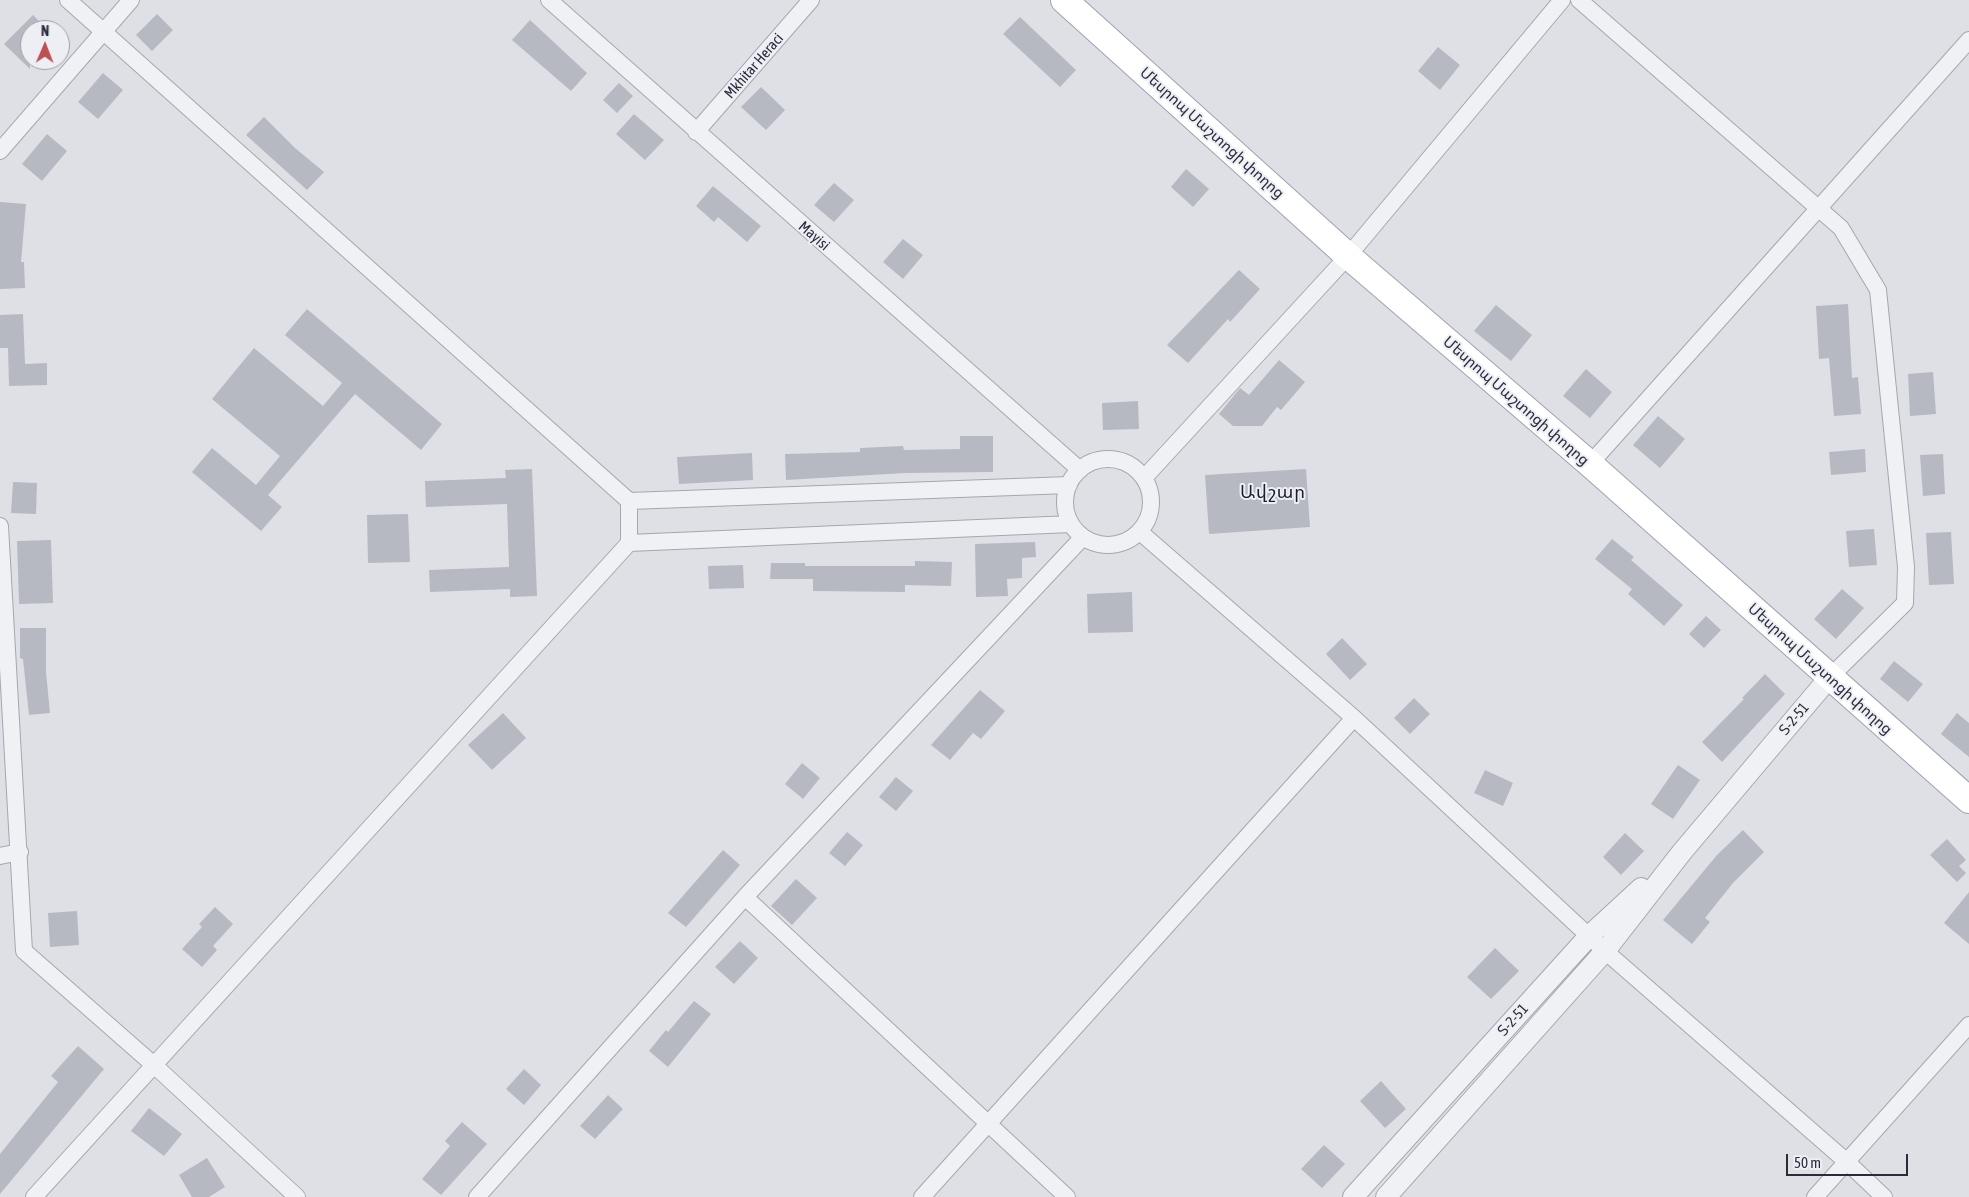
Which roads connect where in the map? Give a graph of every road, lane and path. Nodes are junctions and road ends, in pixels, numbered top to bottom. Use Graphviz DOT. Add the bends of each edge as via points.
graph roads {
  1 [pos="68,0"];
  2 [pos="131,0"];
  3 [pos="549,0"];
  4 [pos="811,0"];
  5 [pos="1064,0"];
  6 [pos="1562,0"];
  7 [pos="1578,0"];
  8 [pos="102,32"];
  9 [pos="1969,40"];
  10 [pos="696,132"];
  11 [pos="0,151"];
  12 [pos="1818,208"];
  13 [pos="1348,256"];
  14 [pos="1590,464"];
  15 [pos="1080,470"];
  16 [pos="1144,478"];
  17 [pos="1069,485"];
  18 [pos="629,501"];
  19 [pos="1071,524"];
  20 [pos="0,526"];
  21 [pos="1140,532"];
  22 [pos="1083,537"];
  23 [pos="629,542"];
  24 [pos="1829,678"];
  25 [pos="1354,718"];
  26 [pos="1969,800"];
  27 [pos="20,852"];
  28 [pos="1682,852"];
  29 [pos="0,856"];
  30 [pos="745,897"];
  31 [pos="1590,935"];
  32 [pos="1605,950"];
  33 [pos="1969,1025"];
  34 [pos="155,1066"];
  35 [pos="989,1123"];
  36 [pos="1847,1162"];
  37 [pos="34,1197"];
  38 [pos="297,1197"];
  39 [pos="477,1197"];
  40 [pos="922,1197"];
  41 [pos="1067,1197"];
  42 [pos="1353,1197"];
  43 [pos="1386,1197"];
  44 [pos="1815,1197"];
  45 [pos="1884,1197"];
  1 -- 8 [label="street"];
  2 -- 8 [label="street"];
  3 -- 10 [label="street, Mayisi"];
  4 -- 10 [label="street, Mkhitar Heraci"];
  5 -- 13 [label="main road, Մեսրոպ Մաշտոցի փողոց"];
  6 -- 13 [label="street"];
  7 -- 12 [label="street"];
  8 -- 11 [label="street"];
  8 -- 18 [label="street"];
  9 -- 12 [label="street"];
  10 -- 15 [label="street, Mayisi"];
  12 -- 14 [label="street"];
  12 -- 24 [label="street" via="1841,228 1878,290 1906,567 1905,603"];
  13 -- 14 [label="main road, Մեսրոպ Մաշտոցի փողոց"];
  13 -- 16 [label="street"];
  14 -- 24 [label="main road, Մեսրոպ Մաշտոցի փողոց"];
  15 -- 16 [label="street" via="1093,462 1114,460 1134,468"];
  15 -- 17 [label="street"];
  16 -- 21 [label="street" via="1152,506"];
  17 -- 18 [label="street"];
  17 -- 19 [label="street" via="1066,511"];
  18 -- 23 [label="street"];
  19 -- 22 [label="street"];
  19 -- 23 [label="street"];
  20 -- 27 [label="street"];
  21 -- 22 [label="street" via="1118,544 1106,545"];
  21 -- 25 [label="street"];
  22 -- 30 [label="street"];
  23 -- 34 [label="street"];
  24 -- 26 [label="main road, Մեսրոպ Մաշտոցի փողոց"];
  24 -- 28 [label="street, Տ-2-51 / Տ-2-51"];
  25 -- 31 [label="street"];
  25 -- 35 [label="street"];
  27 -- 29 [label="street"];
  27 -- 34 [label="street" via="24,951"];
  28 -- 31 [label="street, Տ-2-51 / Տ-2-51"];
  28 -- 32 [label="street, Տ-2-51 / Տ-2-51"];
  30 -- 35 [label="street"];
  30 -- 39 [label="street"];
  31 -- 32 [label="street"];
  31 -- 42 [label="street, Տ-2-51 / Տ-2-51"];
  32 -- 36 [label="street"];
  32 -- 43 [label="street, Տ-2-51 / Տ-2-51"];
  33 -- 36 [label="street"];
  34 -- 37 [label="street"];
  34 -- 38 [label="street"];
  35 -- 40 [label="street"];
  35 -- 41 [label="street"];
  36 -- 44 [label="street"];
  36 -- 45 [label="street"];
}
